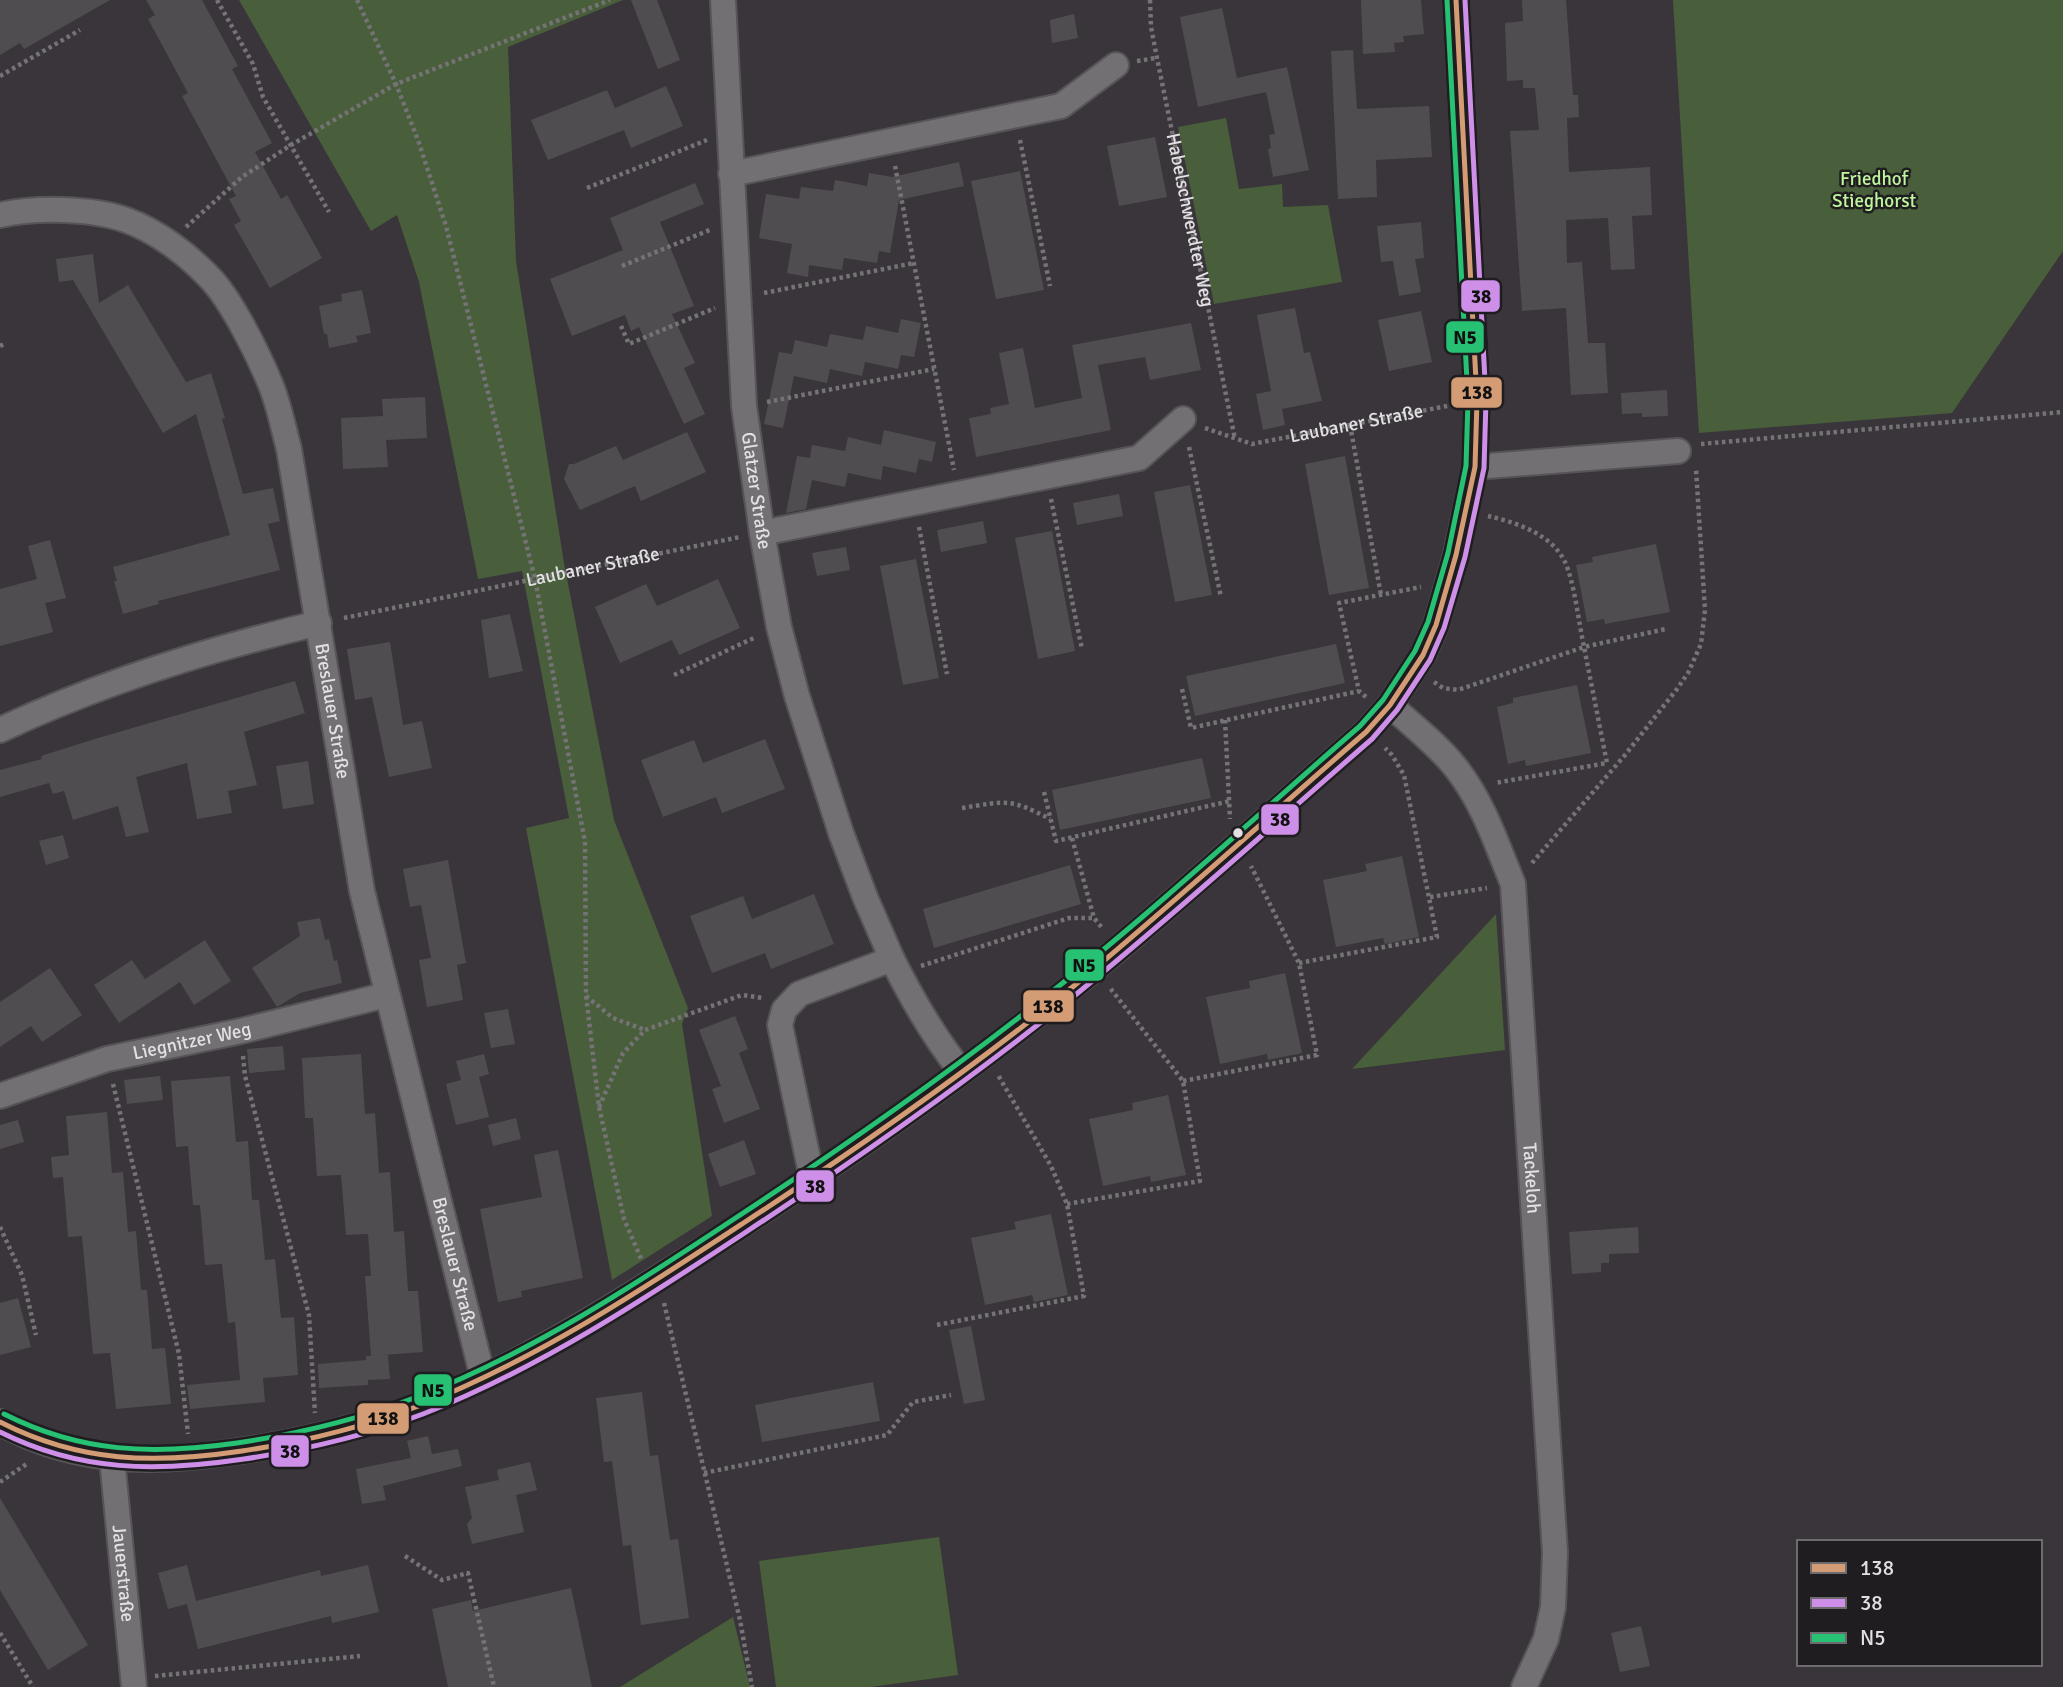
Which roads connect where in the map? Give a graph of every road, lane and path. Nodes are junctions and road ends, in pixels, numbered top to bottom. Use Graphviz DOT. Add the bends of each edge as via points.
graph roads {
  1 [pos="216,0"];
  2 [pos="357,0"];
  3 [pos="610,0"];
  4 [pos="723,0"];
  5 [pos="1150,0"];
  6 [pos="1456,0"];
  7 [pos="80,30"];
  8 [pos="1116,65"];
  9 [pos="0,76"];
  10 [pos="396,84"];
  11 [pos="1015,115"];
  12 [pos="729,131"];
  13 [pos="890,141"];
  14 [pos="290,145"];
  15 [pos="731,174"];
  16 [pos="587,188"];
  17 [pos="329,212"];
  18 [pos="0,215"];
  19 [pos="733,220"];
  20 [pos="171,243"];
  21 [pos="622,266"];
  22 [pos="1050,286"];
  23 [pos="934,369"];
  24 [pos="1477,400"];
  25 [pos="744,406"];
  26 [pos="2063,412"];
  27 [pos="1184,419"];
  28 [pos="1350,425"];
  29 [pos="1235,439"];
  30 [pos="1686,448"];
  31 [pos="1475,467"];
  32 [pos="1047,476"];
  33 [pos="958,494"];
  34 [pos="914,502"];
  35 [pos="1467,512"];
  36 [pos="762,533"];
  37 [pos="535,579"];
  38 [pos="1447,590"];
  39 [pos="1381,595"];
  40 [pos="1221,597"];
  41 [pos="319,623"];
  42 [pos="779,627"];
  43 [pos="1666,629"];
  44 [pos="1584,646"];
  45 [pos="1082,649"];
  46 [pos="1413,670"];
  47 [pos="947,674"];
  48 [pos="674,675"];
  49 [pos="1182,690"];
  50 [pos="1390,705"];
  51 [pos="1225,720"];
  52 [pos="0,730"];
  53 [pos="1366,732"];
  54 [pos="1471,788"];
  55 [pos="1044,792"];
  56 [pos="1230,801"];
  57 [pos="962,808"];
  58 [pos="1051,819"];
  59 [pos="1073,838"];
  60 [pos="1239,842"];
  61 [pos="1513,884"];
  62 [pos="1430,897"];
  63 [pos="1094,918"];
  64 [pos="1118,949"];
  65 [pos="1299,963"];
  66 [pos="895,966"];
  67 [pos="1094,968"];
  68 [pos="386,995"];
  69 [pos="586,995"];
  70 [pos="784,1010"];
  71 [pos="645,1030"];
  72 [pos="241,1031"];
  73 [pos="986,1053"];
  74 [pos="107,1059"];
  75 [pos="961,1071"];
  76 [pos="1183,1081"];
  77 [pos="0,1096"];
  78 [pos="599,1107"];
  79 [pos="812,1178"];
  80 [pos="1067,1204"];
  81 [pos="0,1227"];
  82 [pos="653,1282"];
  83 [pos="937,1325"];
  84 [pos="36,1335"];
  85 [pos="483,1378"];
  86 [pos="951,1395"];
  87 [pos="0,1422"];
  88 [pos="317,1436"];
  89 [pos="112,1458"];
  90 [pos="191,1458"];
  91 [pos="704,1473"];
  92 [pos="405,1556"];
  93 [pos="0,1633"];
  94 [pos="360,1656"];
  95 [pos="133,1683"];
  96 [pos="33,1687"];
  97 [pos="494,1687"];
  98 [pos="752,1687"];
  99 [pos="1524,1687"];
  1 -- 14 [label="path" via="253,64 263,97"];
  2 -- 10 [label="path"];
  3 -- 10 [label="path"];
  4 -- 12 [label="street, Glatzer Straße"];
  5 -- 29 [label="path, Habelschwerdter Weg" via="1151,27"];
  6 -- 24 [label="street"];
  7 -- 9 [label="path"];
  8 -- 11 [label="street" via="1061,106"];
  10 -- 14 [label="path"];
  10 -- 37 [label="path" via="446,226"];
  11 -- 13 [label="street"];
  11 -- 22 [label="path"];
  12 -- 15 [label="street, Glatzer Straße"];
  12 -- 16 [label="path"];
  13 -- 15 [label="street"];
  13 -- 23 [label="path"];
  14 -- 17 [label="path"];
  14 -- 20 [label="path" via="242,177"];
  15 -- 19 [label="street, Glatzer Straße"];
  18 -- 20 [label="street, Breslauer Straße" via="76,211 126,220"];
  19 -- 21 [label="path"];
  19 -- 25 [label="street, Glatzer Straße"];
  20 -- 41 [label="street, Breslauer Straße" via="211,278 240,322 271,384 289,449"];
  23 -- 25 [label="path"];
  23 -- 33 [label="path"];
  24 -- 28 [label="path, Laubaner Straße"];
  24 -- 31 [label="street"];
  25 -- 36 [label="street, Glatzer Straße"];
  26 -- 30 [label="path"];
  27 -- 29 [label="path, Laubaner Straße"];
  27 -- 32 [label="street" via="1139,458"];
  27 -- 40 [label="path"];
  28 -- 29 [label="path, Laubaner Straße" via="1252,444"];
  28 -- 39 [label="path"];
  30 -- 31 [label="street"];
  30 -- 61 [label="path" via="1705,610 1701,644 1677,690"];
  31 -- 35 [label="street"];
  32 -- 33 [label="street"];
  32 -- 45 [label="path"];
  33 -- 34 [label="street"];
  34 -- 36 [label="street"];
  34 -- 47 [label="path"];
  35 -- 38 [label="street"];
  35 -- 44 [label="path" via="1512,521 1558,550"];
  36 -- 37 [label="path, Laubaner Straße"];
  36 -- 42 [label="street, Glatzer Straße"];
  37 -- 41 [label="path, Laubaner Straße"];
  37 -- 69 [label="path" via="585,842"];
  38 -- 39 [label="path" via="1423,586"];
  38 -- 46 [label="street"];
  39 -- 51 [label="path" via="1339,603 1359,691"];
  41 -- 52 [label="street" via="162,665"];
  41 -- 68 [label="street, Breslauer Straße" via="362,891"];
  42 -- 48 [label="path"];
  42 -- 66 [label="street, Glatzer Straße" via="837,821"];
  43 -- 44 [label="path"];
  44 -- 46 [label="path" via="1458,690 1443,688"];
  44 -- 54 [label="path" via="1607,763"];
  46 -- 50 [label="street"];
  49 -- 51 [label="path" via="1191,728"];
  50 -- 53 [label="street"];
  50 -- 54 [label="street, Tackeloh" via="1455,766"];
  51 -- 56 [label="path"];
  53 -- 60 [label="street"];
  53 -- 62 [label="path" via="1392,755 1404,775"];
  54 -- 61 [label="street, Tackeloh"];
  55 -- 58 [label="path"];
  56 -- 59 [label="path"];
  56 -- 60 [label="path" via="1230,818"];
  57 -- 58 [label="path" via="1007,801"];
  58 -- 59 [label="path" via="1056,841"];
  59 -- 63 [label="path"];
  60 -- 64 [label="street"];
  60 -- 65 [label="path"];
  61 -- 62 [label="path"];
  61 -- 99 [label="street, Tackeloh" via="1555,1553 1553,1608 1546,1639"];
  62 -- 65 [label="path" via="1437,937"];
  63 -- 64 [label="path"];
  63 -- 66 [label="path" via="1069,918"];
  64 -- 67 [label="street"];
  65 -- 76 [label="path" via="1317,1055"];
  66 -- 70 [label="street" via="799,994"];
  66 -- 75 [label="street, Glatzer Straße" via="936,1040"];
  67 -- 73 [label="street"];
  67 -- 76 [label="path"];
  68 -- 72 [label="street, Liegnitzer Weg"];
  68 -- 85 [label="street, Breslauer Straße"];
  69 -- 71 [label="path" via="613,1018"];
  69 -- 78 [label="path"];
  70 -- 71 [label="path" via="766,998 741,995"];
  70 -- 79 [label="street" via="780,1026"];
  71 -- 78 [label="path" via="623,1053"];
  72 -- 74 [label="street, Liegnitzer Weg"];
  72 -- 88 [label="path" via="245,1076 309,1315"];
  73 -- 75 [label="street"];
  73 -- 80 [label="path" via="1051,1166"];
  74 -- 77 [label="street, Liegnitzer Weg"];
  74 -- 90 [label="path" via="179,1354"];
  75 -- 79 [label="street"];
  76 -- 80 [label="path" via="1200,1181"];
  78 -- 82 [label="path" via="624,1219"];
  79 -- 82 [label="street"];
  80 -- 83 [label="path" via="1084,1296"];
  81 -- 84 [label="path" via="22,1275"];
  82 -- 85 [label="street"];
  82 -- 91 [label="path" via="667,1308"];
  85 -- 88 [label="street" via="380,1419"];
  86 -- 91 [label="path" via="913,1402 887,1435"];
  87 -- 89 [label="street" via="53,1445"];
  88 -- 90 [label="street"];
  89 -- 90 [label="street"];
  89 -- 95 [label="street, Jauerstraße"];
  91 -- 98 [label="path"];
  92 -- 97 [label="path" via="442,1580 468,1573"];
  93 -- 96 [label="path"];
  94 -- 95 [label="path"];
}
